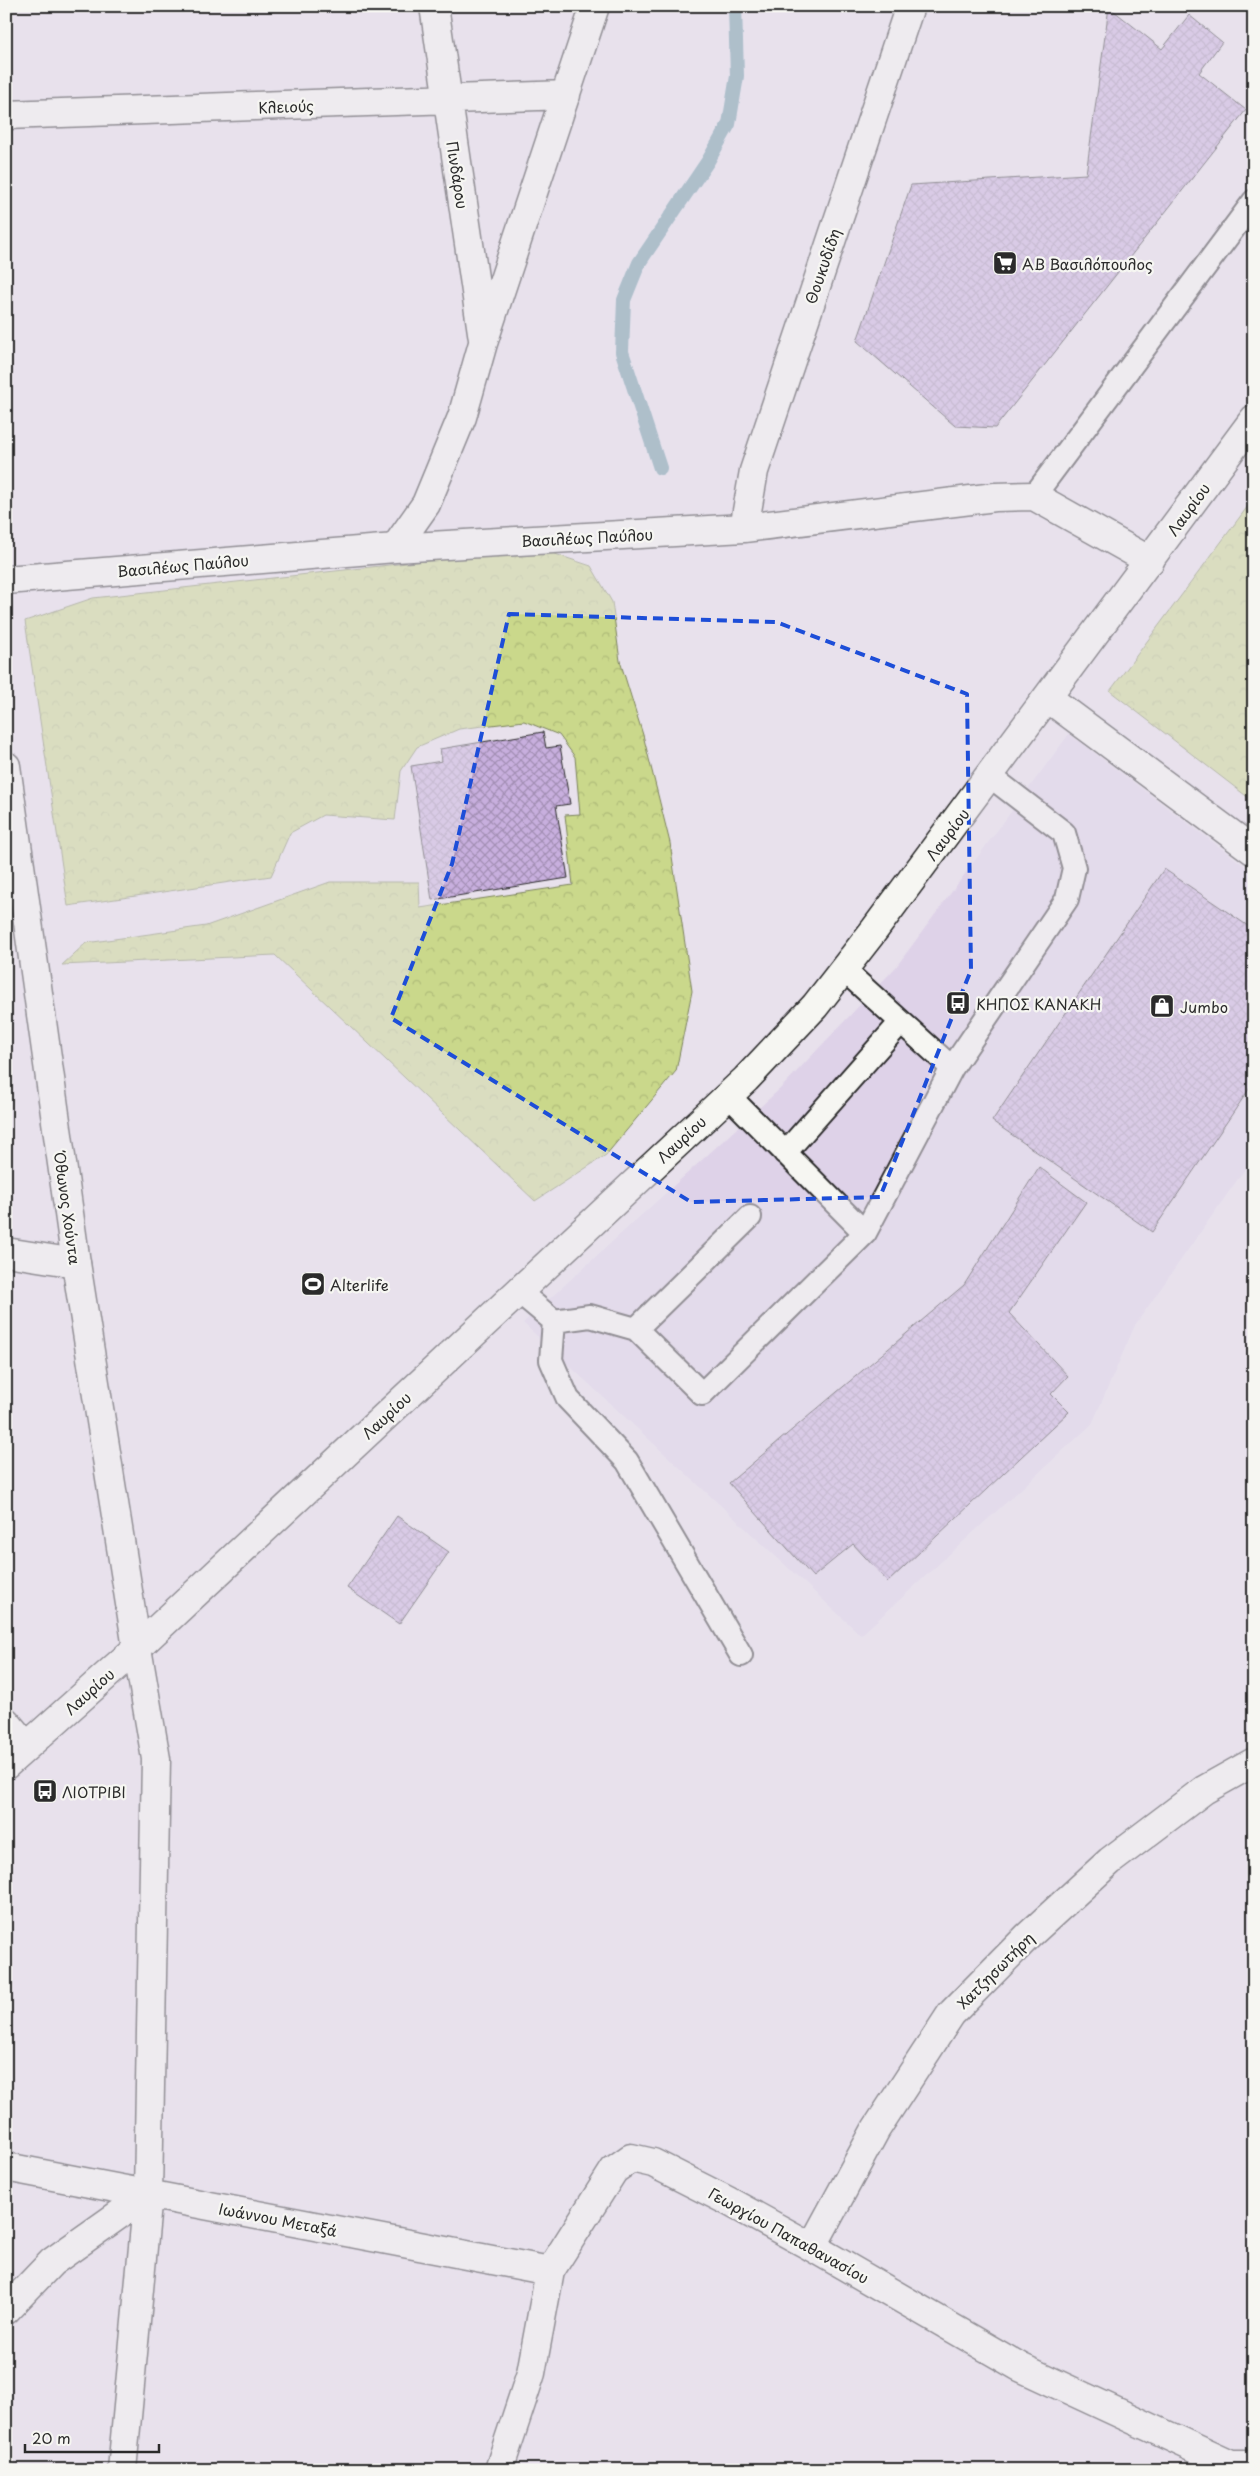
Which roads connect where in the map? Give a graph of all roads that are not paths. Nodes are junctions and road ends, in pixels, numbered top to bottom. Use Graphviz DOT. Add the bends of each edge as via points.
graph roads {
  1 [pos="434,6"];
  2 [pos="595,6"];
  3 [pos="910,6"];
  4 [pos="566,95"];
  5 [pos="446,100"];
  6 [pos="6,115"];
  7 [pos="1254,201"];
  8 [pos="483,343"];
  9 [pos="1254,419"];
  10 [pos="1034,496"];
  11 [pos="744,528"];
  12 [pos="395,548"];
  13 [pos="1150,561"];
  14 [pos="6,580"];
  15 [pos="1048,698"];
  16 [pos="6,766"];
  17 [pos="990,776"];
  18 [pos="1254,851"];
  19 [pos="844,970"];
  20 [pos="901,1022"];
  21 [pos="952,1068"];
  22 [pos="728,1095"];
  23 [pos="785,1153"];
  24 [pos="750,1217"];
  25 [pos="865,1233"];
  26 [pos="6,1252"];
  27 [pos="76,1263"];
  28 [pos="518,1291"];
  29 [pos="554,1321"];
  30 [pos="636,1329"];
  31 [pos="137,1648"];
  32 [pos="741,1655"];
  33 [pos="6,1722"];
  34 [pos="26,1746"];
  35 [pos="1254,1762"];
  36 [pos="6,1765"];
  37 [pos="6,2167"];
  38 [pos="148,2194"];
  39 [pos="812,2246"];
  40 [pos="550,2271"];
  41 [pos="6,2310"];
  42 [pos="1241,2466"];
  43 [pos="122,2470"];
  44 [pos="499,2470"];
  1 -- 5 [label="street, Πινδάρου"];
  2 -- 4 [label="street"];
  3 -- 11 [label="street, Θουκυδίδη" via="754,471"];
  4 -- 5 [label="street, Κλειούς"];
  4 -- 8 [label="street"];
  5 -- 6 [label="street, Κλειούς"];
  5 -- 8 [label="street, Πινδάρου"];
  7 -- 10 [label="lane"];
  8 -- 12 [label="street" via="462,417 426,504"];
  9 -- 13 [label="street, Λαυρίου"];
  10 -- 11 [label="street, Βασιλέως Παύλου" via="995,497"];
  10 -- 13 [label="street"];
  11 -- 12 [label="street, Βασιλέως Παύλου"];
  12 -- 14 [label="street, Βασιλέως Παύλου"];
  13 -- 15 [label="street, Λαυρίου"];
  15 -- 17 [label="street, Λαυρίου"];
  15 -- 18 [label="street"];
  16 -- 27 [label="street, Όθωνος Χούντα"];
  17 -- 19 [label="street, Λαυρίου"];
  17 -- 21 [label="lane" via="1064,833 1074,868 1067,899"];
  19 -- 20 [label="lane"];
  19 -- 22 [label="street, Λαυρίου" via="815,1006"];
  20 -- 21 [label="lane"];
  20 -- 23 [label="lane"];
  21 -- 25 [label="lane"];
  22 -- 23 [label="lane"];
  22 -- 28 [label="street, Λαυρίου"];
  23 -- 25 [label="lane"];
  24 -- 30 [label="lane"];
  25 -- 30 [label="lane" via="702,1394"];
  26 -- 27 [label="street"];
  27 -- 31 [label="street, Όθωνος Χούντα"];
  28 -- 29 [label="lane"];
  28 -- 31 [label="street, Λαυρίου"];
  29 -- 30 [label="lane" via="590,1316"];
  29 -- 32 [label="lane" via="551,1360 568,1399 627,1461"];
  31 -- 34 [label="street, Λαυρίου"];
  31 -- 38 [label="street, Όθωνος Χούντα" via="156,1759"];
  33 -- 34 [label="street"];
  34 -- 36 [label="street, Λαυρίου"];
  35 -- 39 [label="street, Χατζησωτήρη" via="1204,1790 1110,1861 1028,1936 952,2014 876,2128"];
  37 -- 38 [label="street, Ιωάννου Μεταξά"];
  38 -- 40 [label="street, Ιωάννου Μεταξά"];
  38 -- 41 [label="street" via="52,2262"];
  38 -- 43 [label="street, Όθωνος Χούντα"];
  39 -- 40 [label="street, Γεωργίου Παπαθανασίου" via="653,2164 630,2158 614,2170"];
  39 -- 42 [label="street, Γεωργίου Παπαθανασίου" via="1020,2367"];
  40 -- 44 [label="street, Γεωργίου Παπαθανασίου" via="531,2373"];
}
